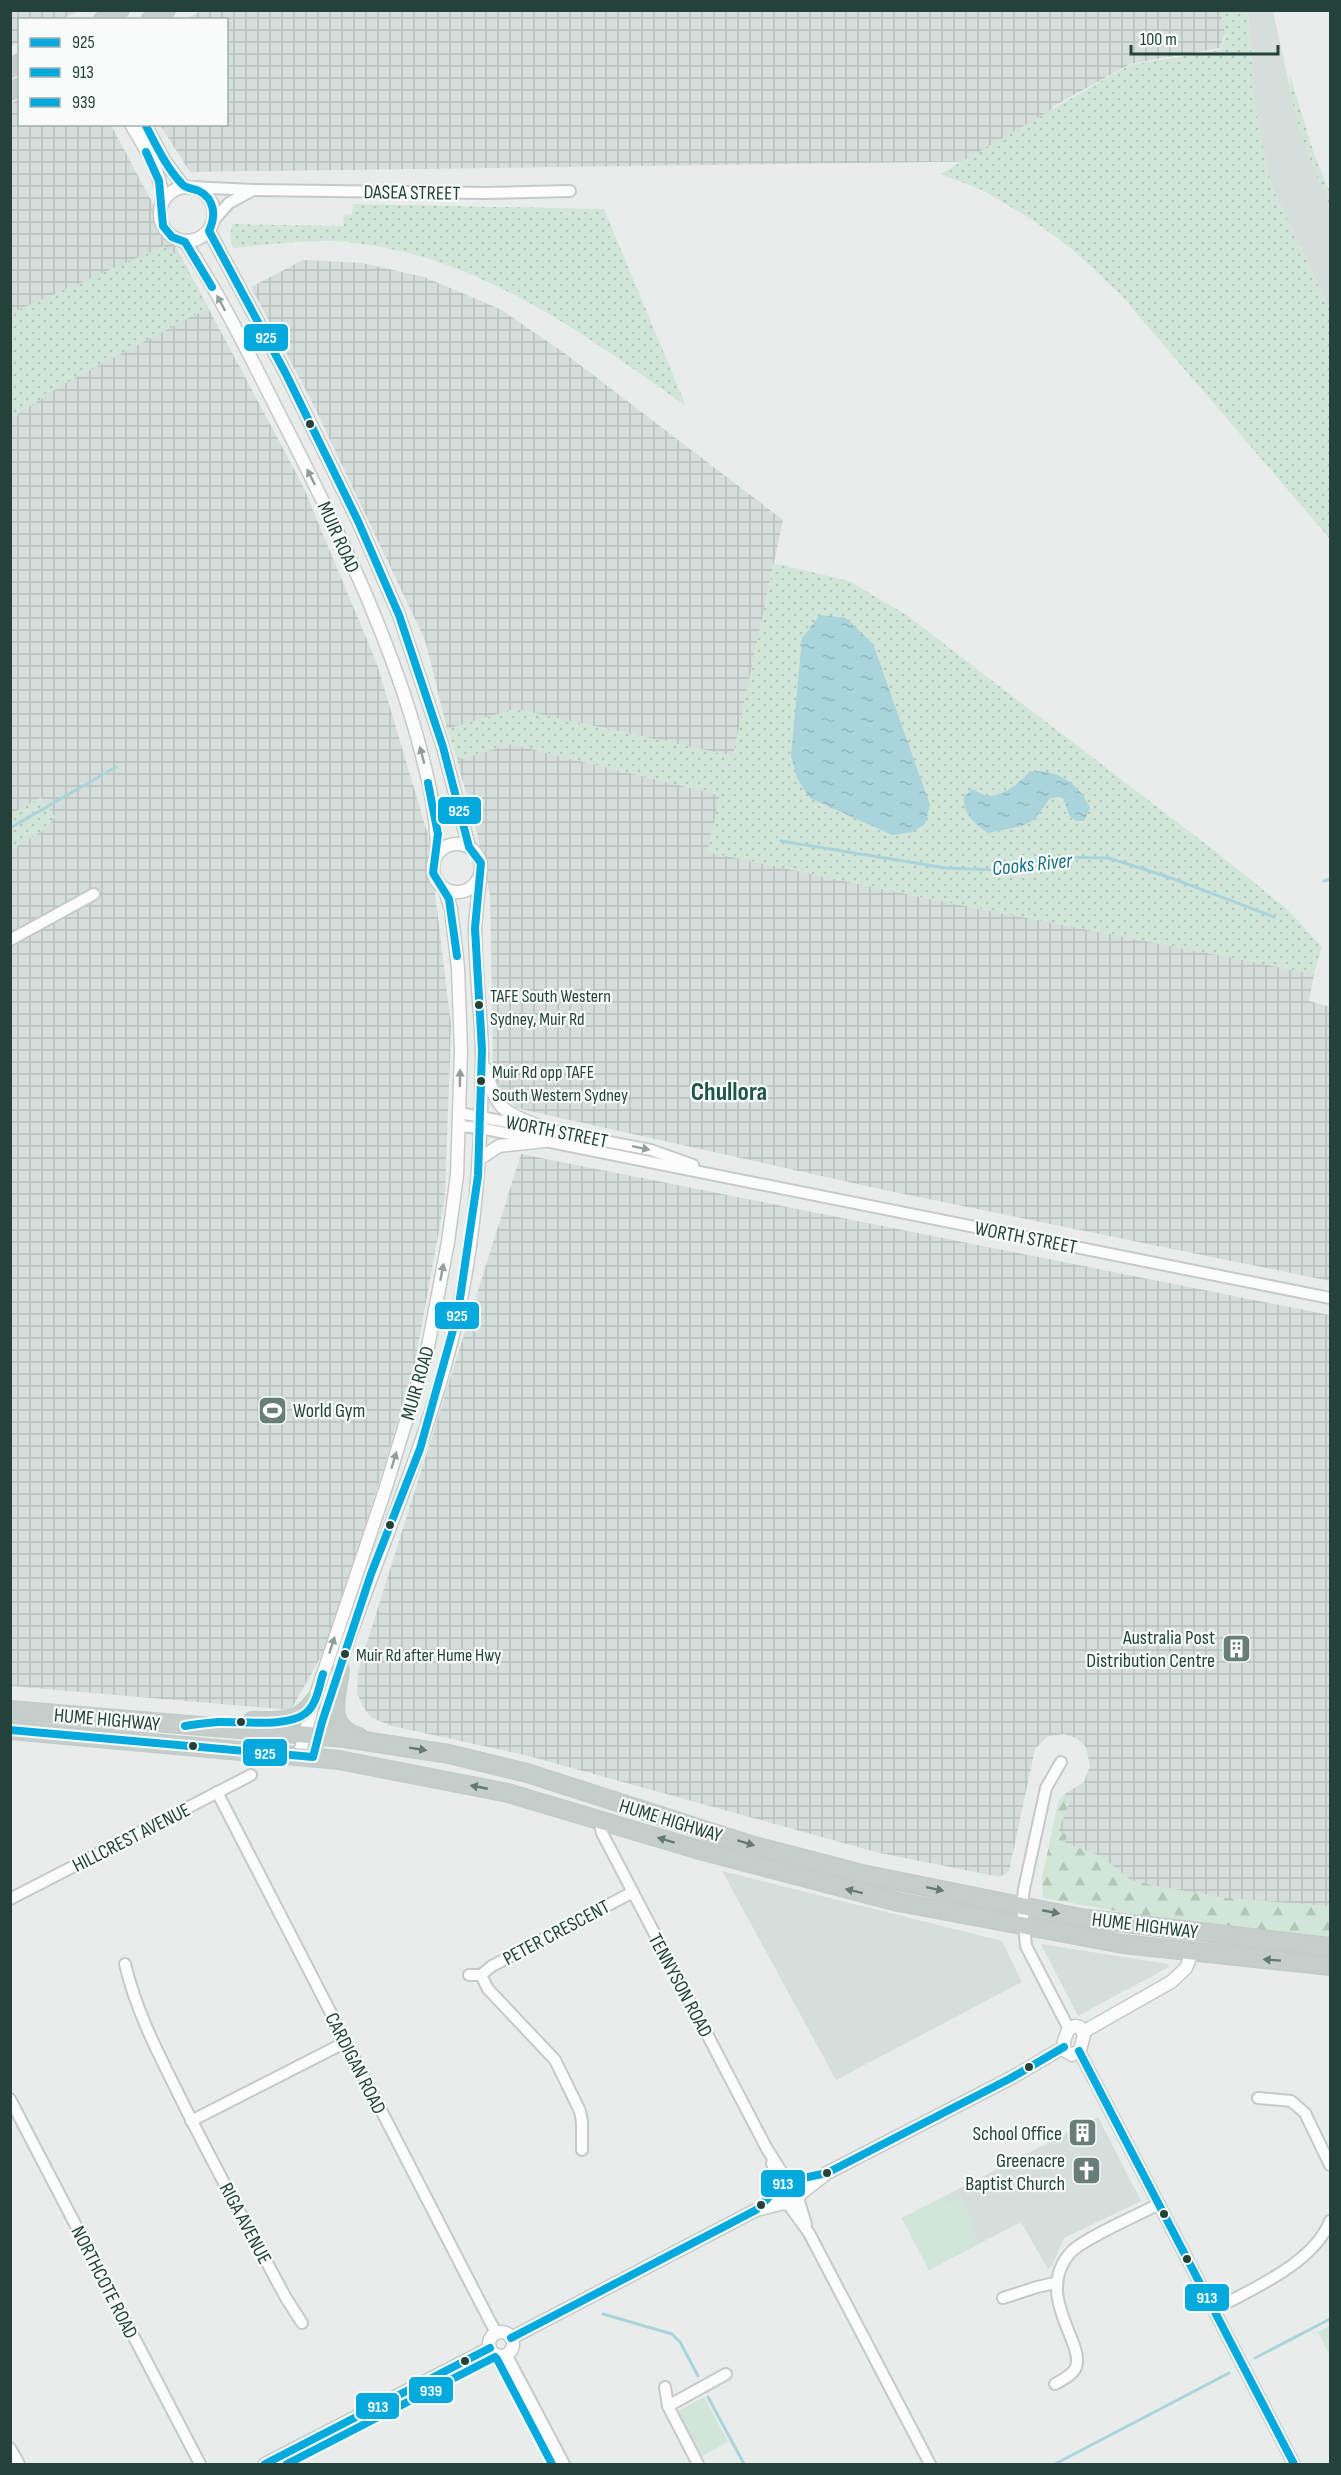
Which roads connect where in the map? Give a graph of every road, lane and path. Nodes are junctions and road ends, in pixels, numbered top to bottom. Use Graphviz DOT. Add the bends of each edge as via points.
graph roads {
  1 [pos="120,10"];
  2 [pos="166,10"];
  3 [pos="106,18"];
  4 [pos="153,18"];
  5 [pos="132,126"];
  6 [pos="146,126"];
  7 [pos="187,187"];
  8 [pos="253,190"];
  9 [pos="570,190"];
  10 [pos="162,204"];
  11 [pos="212,226"];
  12 [pos="188,246"];
  13 [pos="469,847"];
  14 [pos="437,853"];
  15 [pos="480,879"];
  16 [pos="445,890"];
  17 [pos="94,894"];
  18 [pos="10,940"];
  19 [pos="482,1050"];
  20 [pos="460,1120"];
  21 [pos="480,1122"];
  22 [pos="543,1128"];
  23 [pos="545,1141"];
  24 [pos="479,1160"];
  25 [pos="722,1175"];
  26 [pos="1330,1298"];
  27 [pos="340,1670"];
  28 [pos="314,1701"];
  29 [pos="10,1710"];
  30 [pos="185,1726"];
  31 [pos="10,1730"];
  32 [pos="311,1735"];
  33 [pos="382,1743"];
  34 [pos="306,1756"];
  35 [pos="1061,1762"];
  36 [pos="251,1775"];
  37 [pos="217,1792"];
  38 [pos="599,1820"];
  39 [pos="633,1892"];
  40 [pos="10,1899"];
  41 [pos="1022,1906"];
  42 [pos="1023,1925"];
  43 [pos="1330,1947"];
  44 [pos="1192,1953"];
  45 [pos="125,1964"];
  46 [pos="1330,1966"];
  47 [pos="469,1975"];
  48 [pos="482,1976"];
  49 [pos="1069,2029"];
  50 [pos="1083,2032"];
  51 [pos="346,2042"];
  52 [pos="1064,2048"];
  53 [pos="1079,2051"];
  54 [pos="1258,2098"];
  55 [pos="10,2099"];
  56 [pos="191,2121"];
  57 [pos="582,2150"];
  58 [pos="1330,2164"];
  59 [pos="827,2173"];
  60 [pos="784,2185"];
  61 [pos="792,2200"];
  62 [pos="1159,2204"];
  63 [pos="756,2210"];
  64 [pos="1330,2221"];
  65 [pos="1055,2283"];
  66 [pos="1003,2298"];
  67 [pos="1215,2309"];
  68 [pos="302,2322"];
  69 [pos="496,2333"];
  70 [pos="511,2338"];
  71 [pos="490,2348"];
  72 [pos="506,2354"];
  73 [pos="726,2374"];
  74 [pos="1055,2384"];
  75 [pos="665,2387"];
  76 [pos="668,2406"];
  77 [pos="10,2448"];
  78 [pos="19,2464"];
  79 [pos="200,2464"];
  80 [pos="265,2464"];
  81 [pos="564,2464"];
  82 [pos="698,2464"];
  83 [pos="930,2464"];
  84 [pos="1294,2464"];
  1 -- 3 [label="highway"];
  2 -- 4 [label="highway"];
  5 -- 10 [label="street" via="153,163"];
  6 -- 7 [label="street" via="164,160"];
  7 -- 8 [label="street, DASEA STREET"];
  7 -- 10 [label="street" via="171,193"];
  7 -- 11 [label="street" via="207,195 214,211"];
  8 -- 9 [label="street, DASEA STREET"];
  8 -- 11 [label="street" via="229,203"];
  10 -- 12 [label="street" via="163,226"];
  11 -- 12 [label="street"];
  11 -- 13 [label="street, MUIR ROAD" via="219,247 353,511 399,615 443,747"];
  14 -- 12 [label="street, MUIR ROAD, one-way" via="437,820 423,758 382,634 325,506"];
  13 -- 14 [label="street" via="455,844"];
  13 -- 15 [label="street" via="481,863"];
  14 -- 16 [label="street" via="433,872"];
  15 -- 16 [label="street" via="461,893"];
  15 -- 19 [label="street, MUIR ROAD" via="475,928"];
  20 -- 16 [label="street, MUIR ROAD, one-way" via="460,998 451,909"];
  17 -- 18 [label="street"];
  19 -- 21 [label="street, MUIR ROAD"];
  19 -- 22 [label="street" via="498,1104 510,1114"];
  20 -- 21 [label="street, WORTH STREET"];
  28 -- 20 [label="street, MUIR ROAD, one-way" via="427,1352 448,1242"];
  21 -- 22 [label="street, WORTH STREET"];
  21 -- 23 [label="street, WORTH STREET"];
  21 -- 24 [label="street, MUIR ROAD"];
  22 -- 25 [label="street, WORTH STREET, one-way" via="651,1150"];
  23 -- 24 [label="street" via="499,1146"];
  23 -- 25 [label="street, WORTH STREET"];
  24 -- 27 [label="street, MUIR ROAD" via="467,1259 446,1358 420,1449 371,1574"];
  25 -- 26 [label="street, WORTH STREET"];
  27 -- 32 [label="street, MUIR ROAD"];
  27 -- 33 [label="highway" via="334,1711 337,1723 353,1735"];
  28 -- 30 [label="highway" via="303,1715 291,1719"];
  28 -- 32 [label="street, MUIR ROAD"];
  29 -- 30 [label="highway, HUME HIGHWAY"];
  30 -- 32 [label="highway, HUME HIGHWAY"];
  31 -- 34 [label="highway, HUME HIGHWAY"];
  32 -- 33 [label="highway, HUME HIGHWAY"];
  32 -- 34 [label="street, MUIR ROAD"];
  33 -- 41 [label="highway, HUME HIGHWAY, one-way" via="527,1773 751,1845 851,1871"];
  38 -- 34 [label="highway, HUME HIGHWAY, one-way" via="508,1793"];
  35 -- 41 [label="street" via="1046,1788"];
  36 -- 37 [label="street, HILLCREST AVENUE"];
  37 -- 40 [label="street, HILLCREST AVENUE"];
  37 -- 51 [label="street, CARDIGAN ROAD"];
  38 -- 39 [label="street, TENNYSON ROAD"];
  42 -- 38 [label="highway, HUME HIGHWAY, one-way" via="820,1883"];
  39 -- 48 [label="street, PETER CRESCENT" via="492,1966"];
  39 -- 60 [label="street, TENNYSON ROAD"];
  41 -- 42 [label="street"];
  41 -- 43 [label="highway, HUME HIGHWAY, one-way" via="1081,1918"];
  42 -- 44 [label="highway, HUME HIGHWAY"];
  42 -- 49 [label="street" via="1026,1946"];
  46 -- 44 [label="highway, HUME HIGHWAY, one-way"];
  44 -- 50 [label="street" via="1186,1968 1171,1982"];
  45 -- 56 [label="street, RIGA AVENUE" via="148,2034"];
  47 -- 48 [label="street, PETER CRESCENT"];
  48 -- 57 [label="street, PETER CRESCENT" via="488,1989 555,2060 580,2110"];
  49 -- 50 [label="street" via="1075,2026"];
  49 -- 52 [label="street"];
  50 -- 53 [label="street"];
  51 -- 56 [label="street"];
  51 -- 69 [label="street, CARDIGAN ROAD"];
  52 -- 53 [label="street" via="1072,2055"];
  52 -- 59 [label="street"];
  53 -- 62 [label="street"];
  54 -- 58 [label="street" via="1292,2102 1305,2113"];
  55 -- 79 [label="street, NORTHCOTE ROAD"];
  56 -- 68 [label="street, RIGA AVENUE"];
  59 -- 60 [label="street"];
  59 -- 61 [label="street"];
  60 -- 61 [label="street" via="778,2198"];
  60 -- 61 [label="street" via="798,2187"];
  60 -- 63 [label="street"];
  61 -- 63 [label="street"];
  61 -- 83 [label="street"];
  62 -- 65 [label="street" via="1070,2253"];
  62 -- 67 [label="street"];
  63 -- 70 [label="street"];
  64 -- 67 [label="street" via="1322,2237 1296,2261"];
  65 -- 66 [label="street"];
  65 -- 74 [label="street" via="1056,2297 1076,2351 1076,2368"];
  67 -- 84 [label="street"];
  69 -- 70 [label="street"];
  69 -- 71 [label="street" via="490,2339"];
  70 -- 72 [label="street" via="512,2348"];
  71 -- 72 [label="street" via="496,2355"];
  71 -- 80 [label="street"];
  72 -- 81 [label="street"];
  73 -- 76 [label="street"];
  75 -- 76 [label="street"];
  76 -- 82 [label="street"];
  77 -- 78 [label="street"];
}
